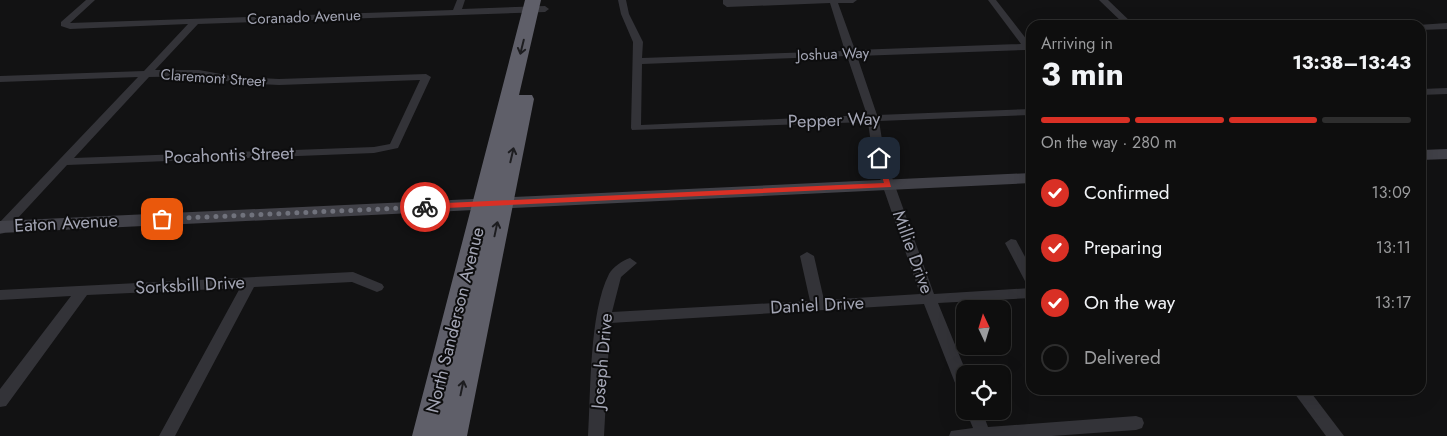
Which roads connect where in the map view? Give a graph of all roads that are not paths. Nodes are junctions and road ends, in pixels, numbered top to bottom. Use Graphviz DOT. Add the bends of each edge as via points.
graph roads {
  1 [pos="91,0"];
  2 [pos="462,0"];
  3 [pos="622,0"];
  4 [pos="833,0"];
  5 [pos="852,0"];
  6 [pos="992,0"];
  7 [pos="1103,0"];
  8 [pos="727,2"];
  9 [pos="539,4"];
  10 [pos="457,12"];
  11 [pos="1125,20"];
  12 [pos="196,21"];
  13 [pos="1447,26"];
  14 [pos="1426,27"];
  15 [pos="1026,44"];
  16 [pos="1026,49"];
  17 [pos="851,54"];
  18 [pos="639,61"];
  19 [pos="147,74"];
  20 [pos="0,79"];
  21 [pos="1447,91"];
  22 [pos="1426,92"];
  23 [pos="1026,112"];
  24 [pos="873,118"];
  25 [pos="394,146"];
  26 [pos="1447,154"];
  27 [pos="1426,155"];
  28 [pos="64,162"];
  29 [pos="1026,178"];
  30 [pos="889,185"];
  31 [pos="492,203"];
  32 [pos="1,231"];
  33 [pos="1011,243"];
  34 [pos="807,256"];
  35 [pos="630,263"];
  36 [pos="1026,271"];
  37 [pos="250,282"];
  38 [pos="377,287"];
  39 [pos="83,291"];
  40 [pos="1026,293"];
  41 [pos="0,295"];
  42 [pos="929,298"];
  43 [pos="818,304"];
  44 [pos="603,318"];
  45 [pos="956,366"];
  46 [pos="1304,395"];
  47 [pos="0,401"];
  48 [pos="978,420"];
  49 [pos="1136,422"];
  50 [pos="984,435"];
  51 [pos="167,436"];
  52 [pos="427,436"];
  53 [pos="452,436"];
  54 [pos="596,436"];
  55 [pos="957,436"];
  56 [pos="1336,436"];
  1 -- 12 [label="street, Coranado Avenue" via="64,24"];
  2 -- 10 [label="street"];
  3 -- 18 [label="street" via="638,42"];
  4 -- 5 [label="street"];
  4 -- 8 [label="street"];
  4 -- 17 [label="street, Millie Drive"];
  6 -- 15 [label="street"];
  7 -- 11 [label="street"];
  9 -- 10 [label="street, Coranado Avenue"];
  9 -- 31 [label="highway, North Sanderson Avenue"];
  10 -- 12 [label="street, Coranado Avenue"];
  12 -- 19 [label="street"];
  13 -- 14 [label="street"];
  16 -- 17 [label="street, Joshua Way"];
  17 -- 18 [label="street, Joshua Way"];
  17 -- 24 [label="street, Millie Drive"];
  18 -- 24 [label="street, Pepper Way" via="636,128"];
  19 -- 20 [label="street, Claremont Street"];
  19 -- 25 [label="street, Claremont Street" via="199,73 237,80 279,82 426,76"];
  19 -- 28 [label="street"];
  21 -- 22 [label="street"];
  23 -- 24 [label="street, Pepper Way"];
  24 -- 30 [label="street, Millie Drive" via="879,158"];
  25 -- 28 [label="street, Pocahontis Street" via="374,150"];
  26 -- 27 [label="street"];
  28 -- 32 [label="street"];
  29 -- 30 [label="street, Eaton Avenue"];
  30 -- 31 [label="street, Eaton Avenue"];
  30 -- 42 [label="street, Millie Drive"];
  31 -- 32 [label="street, Eaton Avenue"];
  31 -- 52 [label="highway, North Sanderson Avenue"];
  53 -- 31 [label="highway, North Sanderson Avenue, one-way"];
  33 -- 36 [label="street"];
  34 -- 43 [label="street"];
  35 -- 44 [label="street, Joseph Drive" via="615,275"];
  37 -- 38 [label="street, Sorksbill Drive" via="353,277"];
  37 -- 39 [label="street, Sorksbill Drive"];
  37 -- 51 [label="street"];
  39 -- 41 [label="street, Sorksbill Drive"];
  39 -- 47 [label="street"];
  40 -- 42 [label="street, Daniel Drive"];
  42 -- 43 [label="street, Daniel Drive"];
  42 -- 45 [label="street, Millie Drive"];
  43 -- 44 [label="street, Daniel Drive"];
  44 -- 54 [label="street, Joseph Drive"];
  46 -- 56 [label="street"];
  48 -- 50 [label="street"];
  49 -- 50 [label="street"];
  50 -- 55 [label="street"];
}
